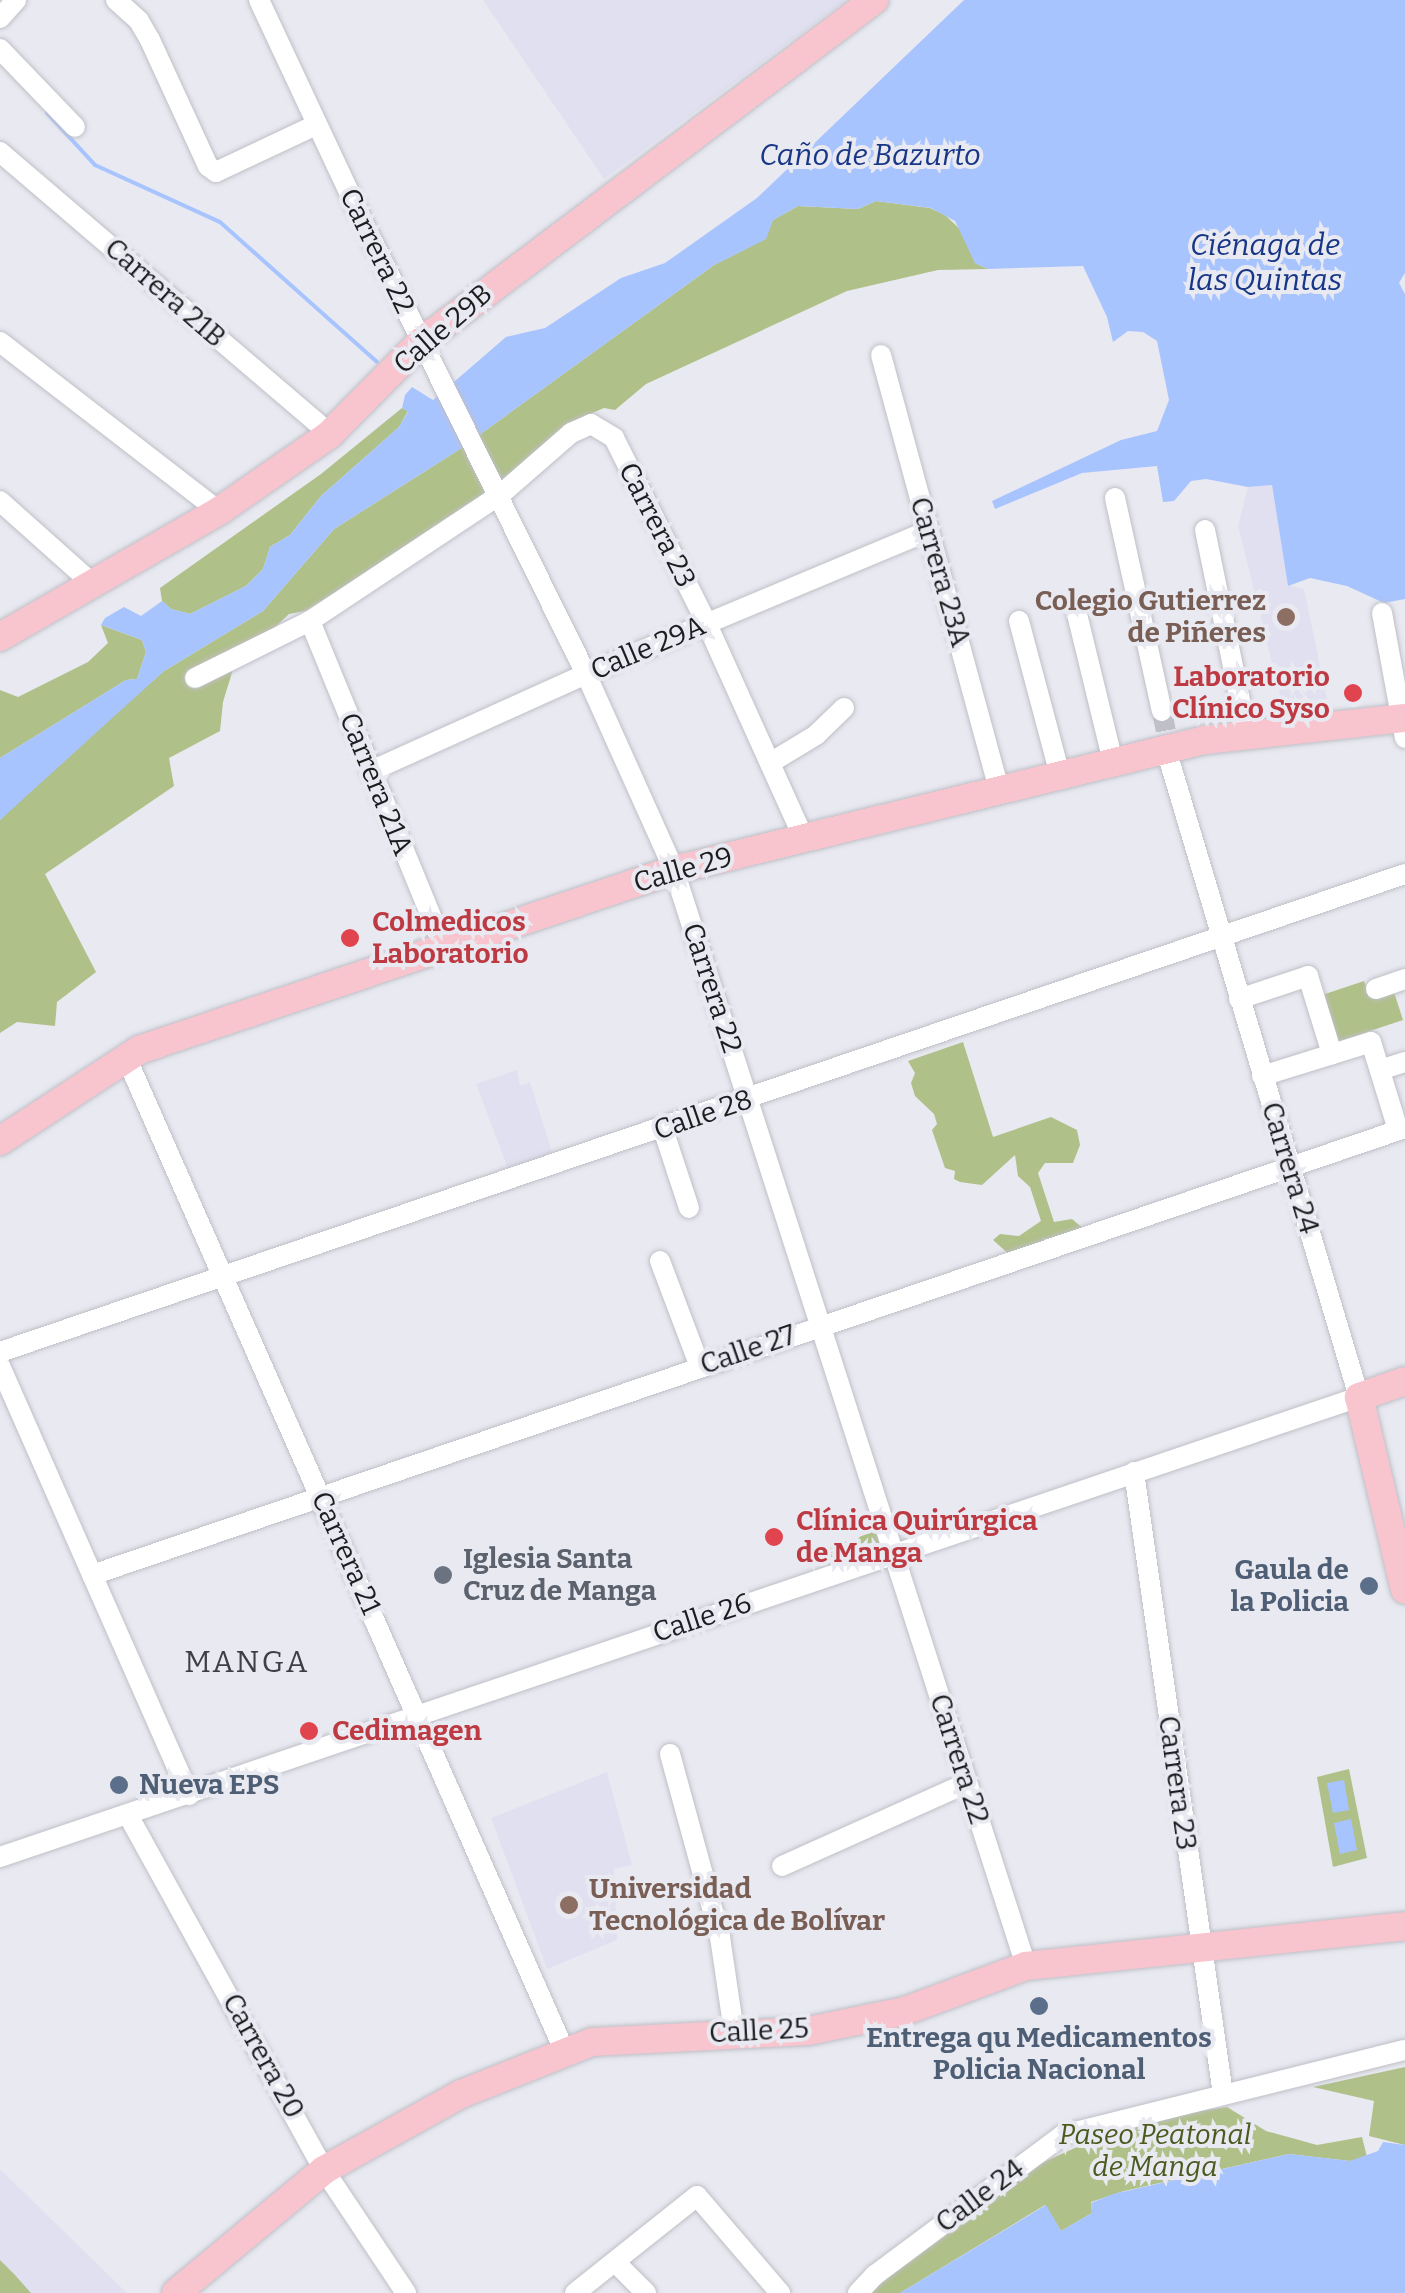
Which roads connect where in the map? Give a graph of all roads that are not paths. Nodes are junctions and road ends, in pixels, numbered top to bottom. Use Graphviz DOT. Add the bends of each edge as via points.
graph roads {
  1 [pos="16,0"];
  2 [pos="116,0"];
  3 [pos="259,0"];
  4 [pos="874,0"];
  5 [pos="0,18"];
  6 [pos="0,49"];
  7 [pos="316,125"];
  8 [pos="75,127"];
  9 [pos="0,152"];
  10 [pos="0,342"];
  11 [pos="427,354"];
  12 [pos="880,355"];
  13 [pos="330,434"];
  14 [pos="497,490"];
  15 [pos="1115,498"];
  16 [pos="0,501"];
  17 [pos="218,511"];
  18 [pos="928,530"];
  19 [pos="1205,530"];
  20 [pos="95,586"];
  21 [pos="1075,606"];
  22 [pos="1382,612"];
  23 [pos="310,621"];
  24 [pos="1019,621"];
  25 [pos="707,624"];
  26 [pos="0,637"];
  27 [pos="586,674"];
  28 [pos="196,678"];
  29 [pos="844,708"];
  30 [pos="1162,711"];
  31 [pos="1403,725"];
  32 [pos="1247,736"];
  33 [pos="1168,745"];
  34 [pos="770,762"];
  35 [pos="1113,762"];
  36 [pos="371,772"];
  37 [pos="1060,775"];
  38 [pos="999,789"];
  39 [pos="804,839"];
  40 [pos="674,870"];
  41 [pos="1405,874"];
  42 [pos="1220,938"];
  43 [pos="443,946"];
  44 [pos="1405,979"];
  45 [pos="1376,989"];
  46 [pos="1238,999"];
  47 [pos="1332,1054"];
  48 [pos="126,1057"];
  49 [pos="1405,1062"];
  50 [pos="1380,1070"];
  51 [pos="1262,1076"];
  52 [pos="748,1100"];
  53 [pos="663,1129"];
  54 [pos="1402,1129"];
  55 [pos="0,1141"];
  56 [pos="1289,1165"];
  57 [pos="688,1208"];
  58 [pos="660,1261"];
  59 [pos="224,1278"];
  60 [pos="821,1325"];
  61 [pos="0,1352"];
  62 [pos="0,1366"];
  63 [pos="700,1366"];
  64 [pos="1405,1381"];
  65 [pos="1360,1397"];
  66 [pos="1134,1472"];
  67 [pos="321,1497"];
  68 [pos="893,1556"];
  69 [pos="92,1575"];
  70 [pos="1405,1587"];
  71 [pos="417,1716"];
  72 [pos="670,1754"];
  73 [pos="967,1783"];
  74 [pos="189,1794"];
  75 [pos="128,1815"];
  76 [pos="0,1856"];
  77 [pos="782,1866"];
  78 [pos="1405,1926"];
  79 [pos="1200,1950"];
  80 [pos="1026,1966"];
  81 [pos="734,2032"];
  82 [pos="564,2050"];
  83 [pos="1405,2050"];
  84 [pos="1224,2094"];
  85 [pos="324,2170"];
  86 [pos="615,2262"];
  87 [pos="179,2292"];
  88 [pos="406,2293"];
  89 [pos="575,2293"];
  90 [pos="646,2293"];
  91 [pos="780,2293"];
  92 [pos="858,2293"];
  1 -- 5 [label="street"];
  2 -- 7 [label="street" via="139,21 216,172"];
  3 -- 7 [label="street, Carrera 22"];
  4 -- 11 [label="main road, Calle 29B"];
  6 -- 8 [label="street"];
  7 -- 11 [label="street, Carrera 22"];
  9 -- 13 [label="street, Carrera 21B"];
  10 -- 17 [label="street"];
  11 -- 13 [label="main road, Calle 29B"];
  11 -- 14 [label="street, Carrera 22"];
  12 -- 18 [label="street, Carrera 23A"];
  13 -- 17 [label="main road, Calle 29B"];
  14 -- 23 [label="street"];
  14 -- 25 [label="street, Carrera 23" via="571,433 591,424 608,430"];
  14 -- 27 [label="street, Carrera 22"];
  15 -- 30 [label="street"];
  16 -- 20 [label="street"];
  17 -- 20 [label="main road, Calle 29B"];
  18 -- 25 [label="street, Calle 29A"];
  18 -- 38 [label="street, Carrera 23A"];
  19 -- 32 [label="street"];
  20 -- 26 [label="main road, Calle 29B"];
  21 -- 35 [label="street"];
  22 -- 31 [label="street"];
  23 -- 28 [label="street"];
  23 -- 36 [label="street, Carrera 21A"];
  24 -- 37 [label="street"];
  25 -- 27 [label="street, Calle 29A"];
  25 -- 34 [label="street, Carrera 23"];
  27 -- 36 [label="street, Calle 29A"];
  27 -- 40 [label="street, Carrera 22"];
  29 -- 34 [label="street" via="816,735"];
  31 -- 32 [label="main road, Calle 29"];
  32 -- 33 [label="main road, Calle 29"];
  33 -- 35 [label="main road, Calle 29"];
  33 -- 42 [label="street, Carrera 24"];
  34 -- 39 [label="street, Carrera 23"];
  35 -- 37 [label="main road, Calle 29"];
  36 -- 43 [label="street, Carrera 21A"];
  37 -- 38 [label="main road, Calle 29"];
  38 -- 39 [label="main road, Calle 29"];
  39 -- 40 [label="main road, Calle 29"];
  40 -- 43 [label="main road, Calle 29"];
  40 -- 52 [label="street, Carrera 22"];
  41 -- 42 [label="street, Calle 28"];
  42 -- 46 [label="street, Carrera 24"];
  42 -- 52 [label="street, Calle 28"];
  43 -- 48 [label="main road, Calle 29"];
  44 -- 45 [label="street"];
  46 -- 47 [label="street" via="1308,976"];
  46 -- 51 [label="street, Carrera 24"];
  47 -- 50 [label="street" via="1371,1042"];
  47 -- 51 [label="street"];
  48 -- 55 [label="main road, Calle 29"];
  48 -- 59 [label="street, Carrera 21"];
  49 -- 50 [label="street"];
  50 -- 54 [label="street"];
  51 -- 56 [label="street, Carrera 24"];
  52 -- 53 [label="street, Calle 28"];
  52 -- 60 [label="street, Carrera 22"];
  53 -- 57 [label="street"];
  53 -- 59 [label="street, Calle 28"];
  54 -- 56 [label="street, Calle 27"];
  56 -- 60 [label="street, Calle 27"];
  56 -- 65 [label="street, Carrera 24"];
  58 -- 63 [label="street"];
  59 -- 61 [label="street, Calle 28"];
  59 -- 67 [label="street, Carrera 21"];
  60 -- 63 [label="street, Calle 27"];
  60 -- 68 [label="street, Carrera 22"];
  62 -- 69 [label="street"];
  63 -- 67 [label="street, Calle 27"];
  64 -- 65 [label="main road, Calle 26"];
  65 -- 66 [label="street, Calle 26"];
  65 -- 70 [label="main road, Carrera 24"];
  66 -- 68 [label="street, Calle 26"];
  66 -- 79 [label="street, Carrera 23"];
  67 -- 69 [label="street, Calle 27"];
  67 -- 71 [label="street, Carrera 21"];
  68 -- 71 [label="street, Calle 26"];
  68 -- 73 [label="street, Carrera 22"];
  69 -- 74 [label="street"];
  71 -- 74 [label="street, Calle 26"];
  71 -- 82 [label="street, Carrera 21"];
  72 -- 81 [label="street" via="720,1937"];
  73 -- 77 [label="street"];
  73 -- 80 [label="street, Carrera 22"];
  74 -- 75 [label="street, Calle 26"];
  75 -- 76 [label="street, Calle 26"];
  75 -- 85 [label="street, Carrera 20"];
  78 -- 79 [label="main road, Calle 25"];
  79 -- 80 [label="main road, Calle 25"];
  79 -- 84 [label="street, Carrera 23"];
  80 -- 81 [label="main road, Calle 25" via="906,2011 808,2031"];
  81 -- 82 [label="main road, Calle 25" via="592,2042"];
  82 -- 85 [label="main road, Calle 25" via="461,2094"];
  83 -- 84 [label="street, Calle 24"];
  84 -- 92 [label="street, Calle 24" via="1063,2135"];
  85 -- 87 [label="main road, Calle 25"];
  85 -- 88 [label="street, Carrera 20"];
  86 -- 89 [label="street"];
  86 -- 90 [label="street"];
  86 -- 91 [label="street" via="697,2196"];
}
